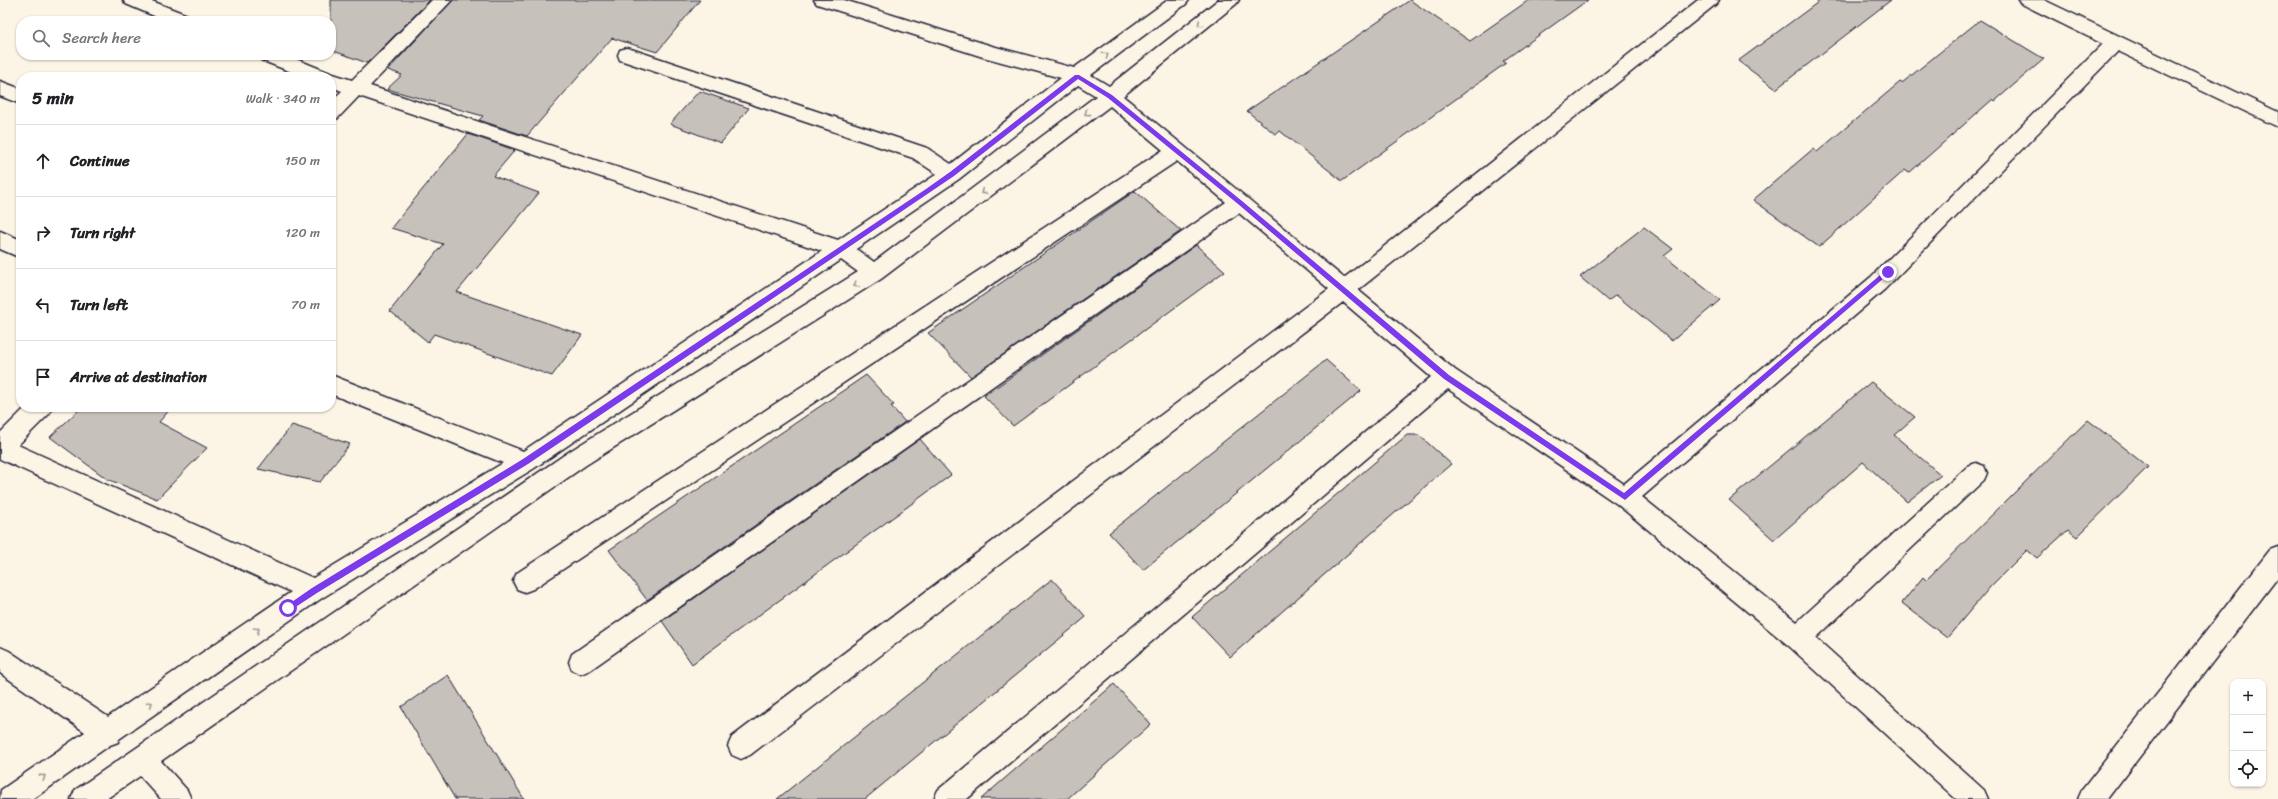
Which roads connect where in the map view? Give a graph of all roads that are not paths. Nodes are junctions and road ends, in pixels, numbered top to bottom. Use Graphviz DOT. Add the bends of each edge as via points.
graph roads {
  1 [pos="132,0"];
  2 [pos="443,0"];
  3 [pos="823,0"];
  4 [pos="1230,0"];
  5 [pos="1710,0"];
  6 [pos="2028,0"];
  7 [pos="1167,2"];
  8 [pos="172,16"];
  9 [pos="2116,42"];
  10 [pos="626,55"];
  11 [pos="280,60"];
  12 [pos="310,72"];
  13 [pos="1077,76"];
  14 [pos="336,82"];
  15 [pos="0,88"];
  16 [pos="354,89"];
  17 [pos="16,95"];
  18 [pos="1110,96"];
  19 [pos="336,108"];
  20 [pos="2278,120"];
  21 [pos="1176,152"];
  22 [pos="952,174"];
  23 [pos="1240,202"];
  24 [pos="0,239"];
  25 [pos="16,247"];
  26 [pos="841,249"];
  27 [pos="874,273"];
  28 [pos="1343,290"];
  29 [pos="1447,377"];
  30 [pos="336,386"];
  31 [pos="36,412"];
  32 [pos="525,462"];
  33 [pos="1976,473"];
  34 [pos="1625,497"];
  35 [pos="2278,558"];
  36 [pos="525,581"];
  37 [pos="314,590"];
  38 [pos="1798,638"];
  39 [pos="0,660"];
  40 [pos="581,662"];
  41 [pos="109,733"];
  42 [pos="741,746"];
  43 [pos="142,759"];
  44 [pos="10,799"];
  45 [pos="84,799"];
  46 [pos="178,799"];
  47 [pos="947,799"];
  48 [pos="1975,799"];
  49 [pos="2091,799"];
  1 -- 8 [label="street"];
  2 -- 16 [label="street"];
  3 -- 13 [label="street"];
  4 -- 18 [label="street, one-way"];
  5 -- 28 [label="street"];
  6 -- 9 [label="street"];
  13 -- 7 [label="street, one-way"];
  9 -- 20 [label="street"];
  9 -- 34 [label="street" via="1878,282"];
  10 -- 22 [label="street" via="920,153"];
  11 -- 12 [label="street"];
  13 -- 18 [label="street"];
  13 -- 22 [label="street"];
  14 -- 16 [label="street"];
  15 -- 17 [label="street"];
  16 -- 19 [label="street"];
  16 -- 26 [label="street"];
  18 -- 21 [label="street"];
  18 -- 27 [label="street, one-way"];
  21 -- 23 [label="street"];
  21 -- 36 [label="street"];
  22 -- 26 [label="street"];
  23 -- 28 [label="street"];
  23 -- 40 [label="street"];
  24 -- 25 [label="street"];
  26 -- 27 [label="street"];
  26 -- 32 [label="street"];
  27 -- 43 [label="street, one-way" via="578,458"];
  28 -- 29 [label="street"];
  28 -- 42 [label="street"];
  29 -- 34 [label="street"];
  29 -- 47 [label="street"];
  30 -- 32 [label="street"];
  31 -- 37 [label="street" via="0,448"];
  32 -- 37 [label="street"];
  33 -- 38 [label="street"];
  34 -- 38 [label="street"];
  35 -- 49 [label="street"];
  41 -- 37 [label="street, one-way"];
  38 -- 48 [label="street"];
  39 -- 41 [label="street"];
  44 -- 41 [label="street, one-way"];
  43 -- 45 [label="street"];
  43 -- 46 [label="street"];
}
